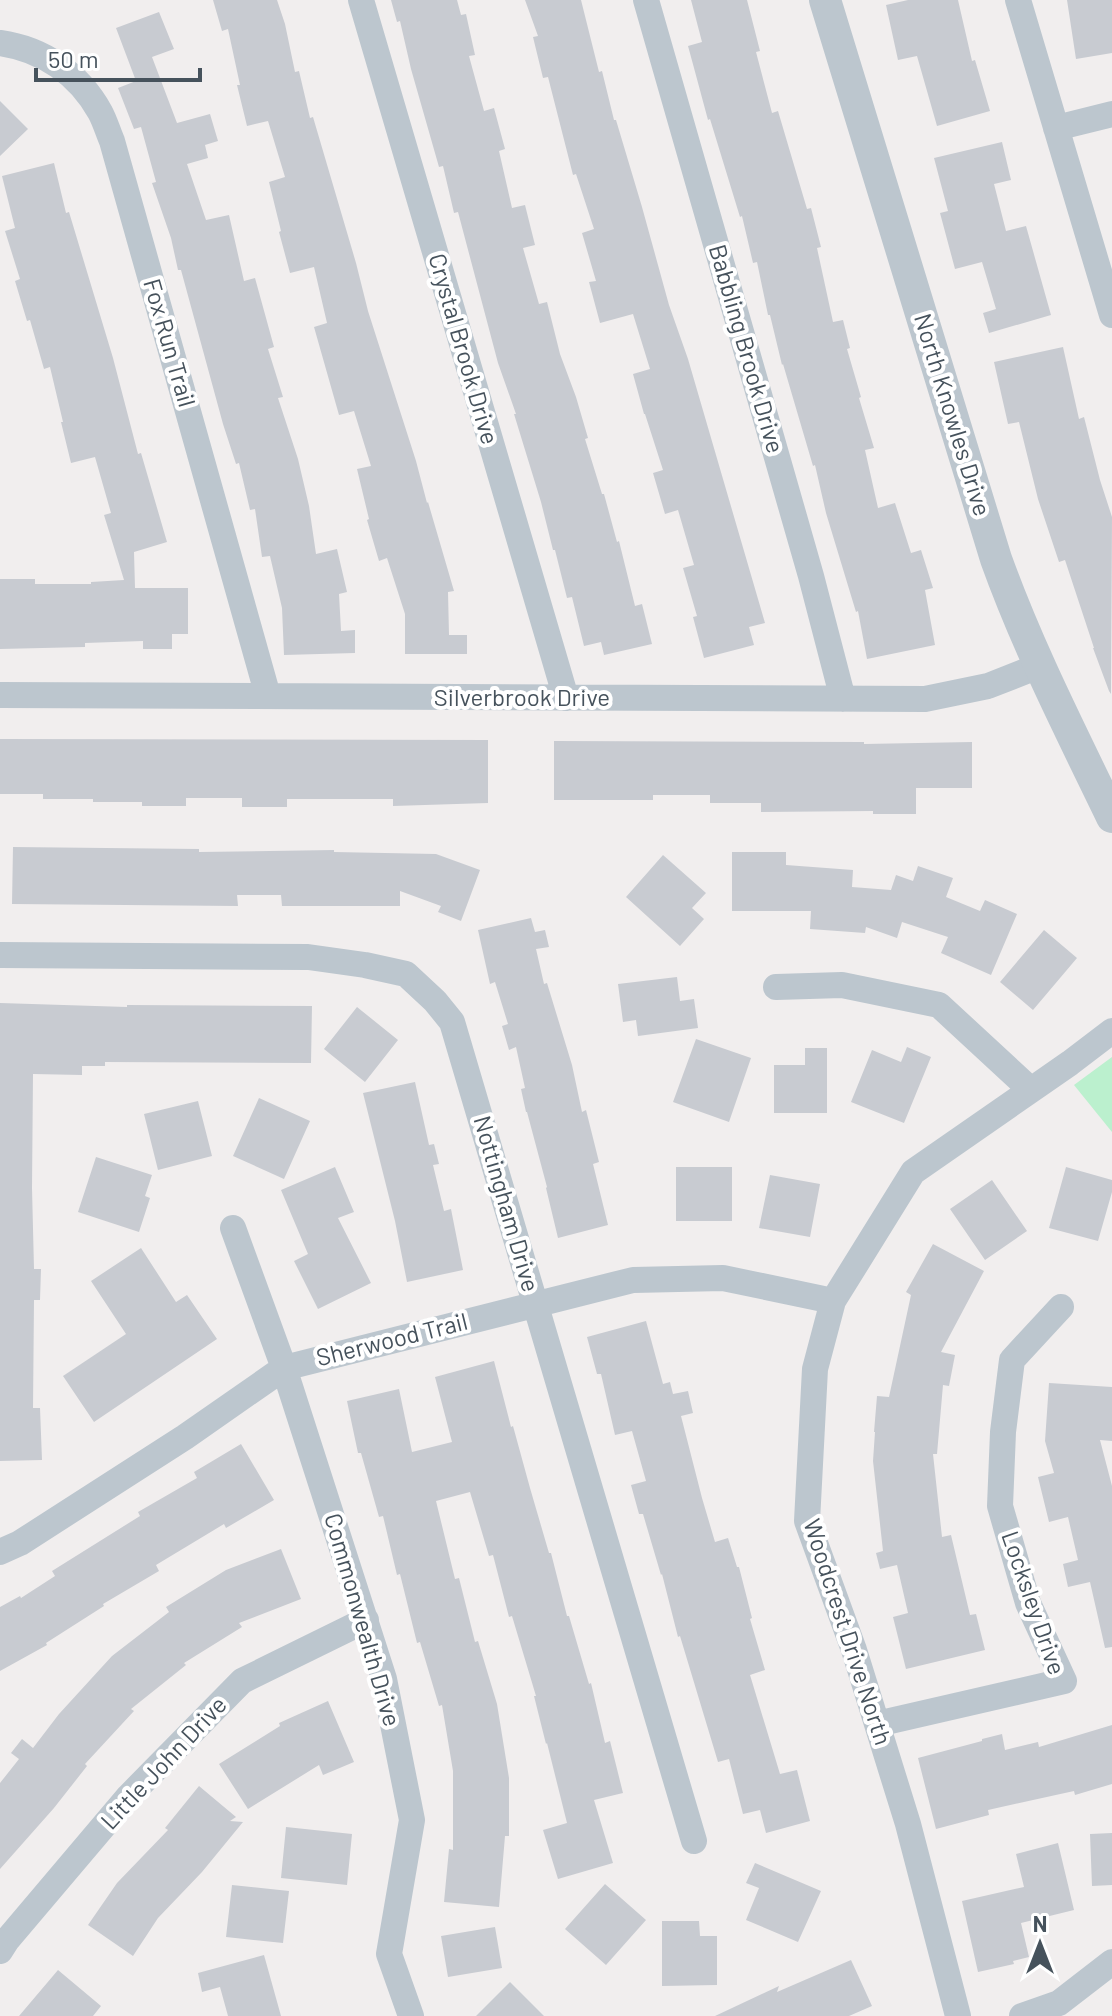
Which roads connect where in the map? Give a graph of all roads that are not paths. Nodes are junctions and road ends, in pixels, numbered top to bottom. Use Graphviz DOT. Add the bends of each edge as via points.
graph roads {
  1 [pos="361,0"];
  2 [pos="646,0"];
  3 [pos="825,0"];
  4 [pos="1018,0"];
  5 [pos="0,43"];
  6 [pos="1112,114"];
  7 [pos="1056,128"];
  8 [pos="1112,315"];
  9 [pos="1039,666"];
  10 [pos="0,695"];
  11 [pos="268,696"];
  12 [pos="566,698"];
  13 [pos="843,699"];
  14 [pos="1112,817"];
  15 [pos="0,955"];
  16 [pos="776,987"];
  17 [pos="1112,1031"];
  18 [pos="1031,1090"];
  19 [pos="233,1228"];
  20 [pos="833,1301"];
  21 [pos="535,1303"];
  22 [pos="1061,1307"];
  23 [pos="284,1368"];
  24 [pos="0,1552"];
  25 [pos="366,1620"];
  26 [pos="877,1724"];
  27 [pos="694,1841"];
  28 [pos="0,1951"];
  29 [pos="1112,1962"];
  30 [pos="411,2016"];
  31 [pos="958,2016"];
  32 [pos="1022,2016"];
  1 -- 12 [label="street, Crystal Brook Drive"];
  2 -- 13 [label="street, Babbling Brook Drive"];
  3 -- 9 [label="street, North Knowles Drive" via="996,559"];
  4 -- 7 [label="street"];
  5 -- 11 [label="street, Fox Run Trail" via="61,66 100,112 112,141"];
  6 -- 7 [label="street"];
  7 -- 8 [label="street"];
  9 -- 13 [label="street, Silverbrook Drive" via="988,686 925,699"];
  9 -- 14 [label="street, North Knowles Drive"];
  10 -- 11 [label="street, Silverbrook Drive"];
  11 -- 12 [label="street, Silverbrook Drive"];
  12 -- 13 [label="street, Silverbrook Drive"];
  15 -- 21 [label="street, Nottingham Drive" via="308,957 406,974 452,1022"];
  16 -- 18 [label="street" via="842,985 939,1005"];
  17 -- 18 [label="street, Woodcrest Drive North"];
  18 -- 20 [label="street, Woodcrest Drive North" via="913,1172"];
  19 -- 23 [label="street, Commonwealth Drive"];
  20 -- 21 [label="street, Sherwood Trail" via="723,1278 633,1280"];
  20 -- 26 [label="street, Woodcrest Drive North" via="815,1369 807,1521"];
  21 -- 23 [label="street, Sherwood Trail"];
  21 -- 27 [label="street, Nottingham Drive"];
  22 -- 26 [label="street, Locksley Drive" via="1012,1360 1000,1506 1028,1603 1064,1681"];
  23 -- 24 [label="street, Sherwood Trail"];
  23 -- 25 [label="street, Commonwealth Drive"];
  25 -- 28 [label="street, Little John Drive" via="242,1681 129,1796"];
  25 -- 30 [label="street, Commonwealth Drive" via="384,1679 412,1820 389,1954"];
  26 -- 31 [label="street, Woodcrest Drive North"];
  29 -- 32 [label="street" via="1059,2003"];
}
